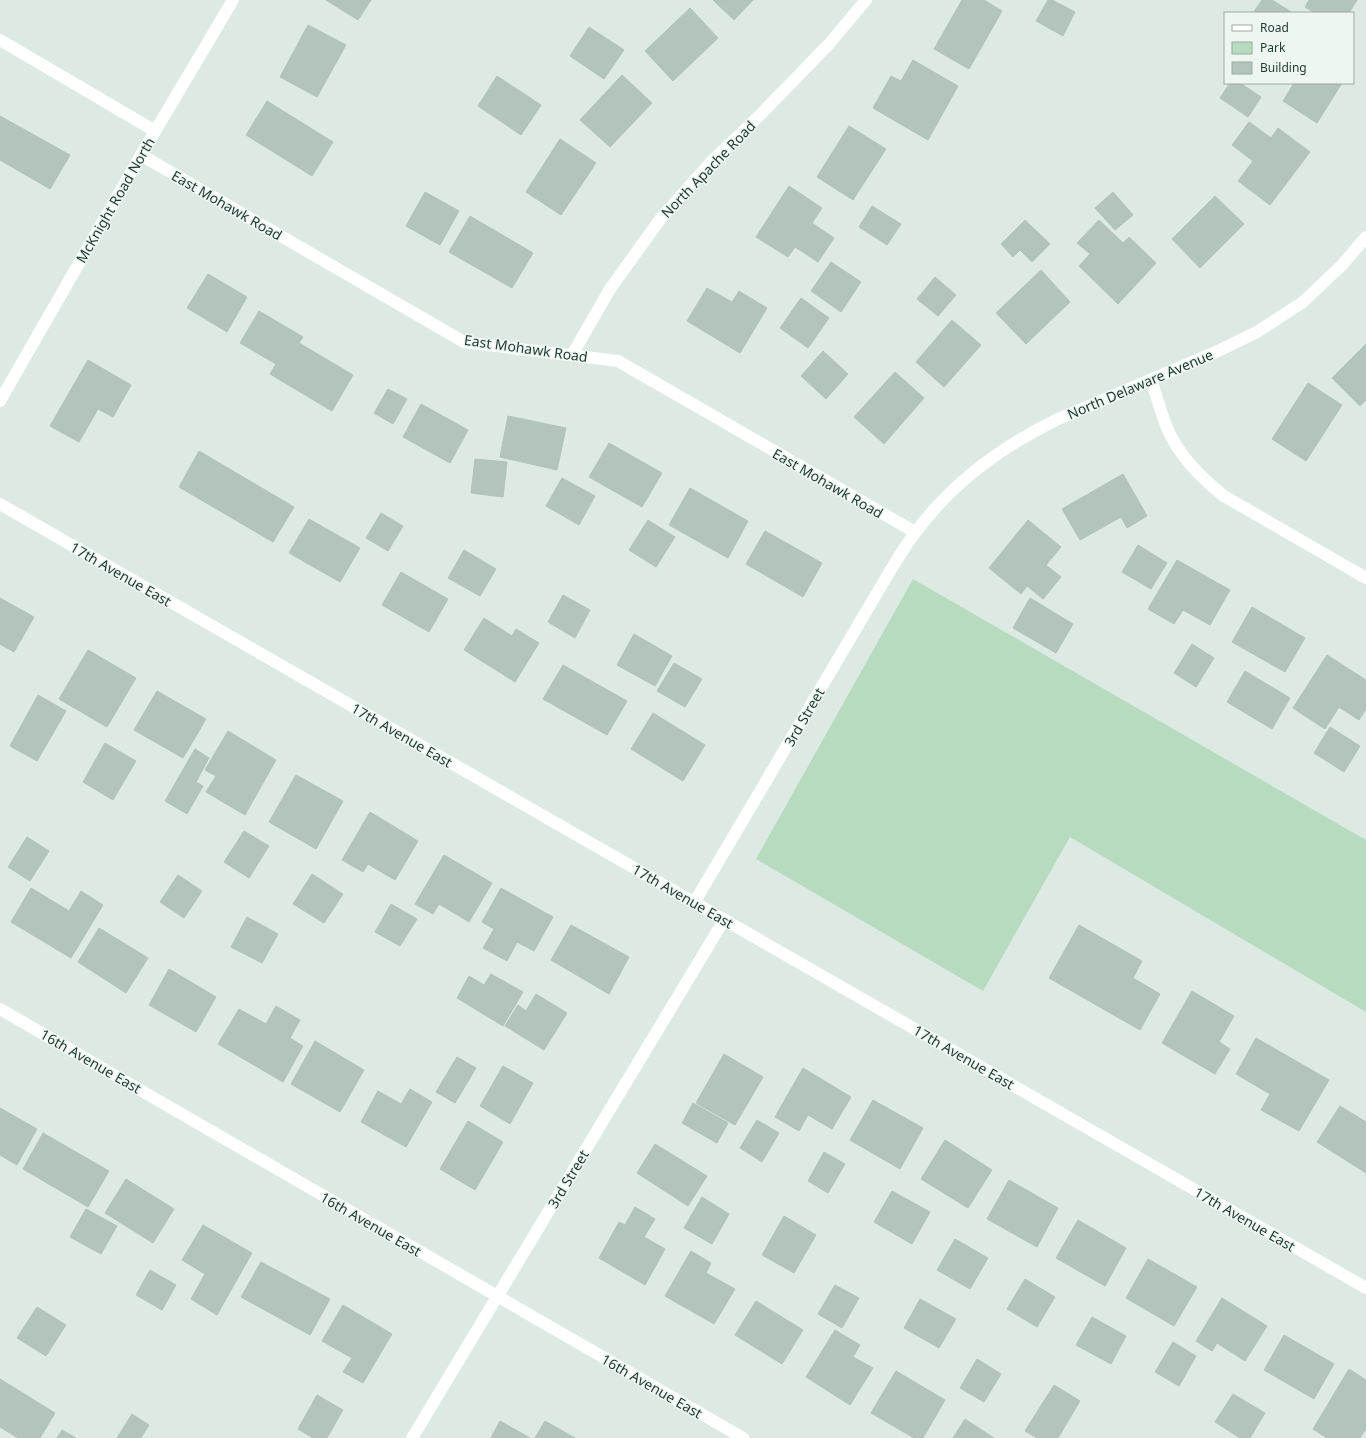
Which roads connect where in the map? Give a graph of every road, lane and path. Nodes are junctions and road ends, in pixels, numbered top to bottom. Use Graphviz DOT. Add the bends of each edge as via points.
graph roads {
  1 [pos="233,0"];
  2 [pos="866,0"];
  3 [pos="0,40"];
  4 [pos="156,131"];
  5 [pos="141,156"];
  6 [pos="1366,237"];
  7 [pos="572,355"];
  8 [pos="1151,380"];
  9 [pos="0,401"];
  10 [pos="0,504"];
  11 [pos="915,532"];
  12 [pos="1366,578"];
  13 [pos="694,903"];
  14 [pos="724,920"];
  15 [pos="0,1009"];
  16 [pos="1366,1288"];
  17 [pos="498,1297"];
  18 [pos="412,1438"];
  19 [pos="743,1438"];
  1 -- 4 [label="street, McKnight Road North"];
  2 -- 7 [label="street, North Apache Road" via="829,44 712,161 661,218 610,289"];
  3 -- 4 [label="street"];
  4 -- 5 [label="street, McKnight Road North"];
  5 -- 7 [label="street, East Mohawk Road" via="464,342"];
  5 -- 9 [label="street, McKnight Road North"];
  6 -- 8 [label="street, North Delaware Avenue" via="1342,265 1302,302 1257,332"];
  7 -- 11 [label="street, East Mohawk Road" via="618,361"];
  8 -- 11 [label="street, North Delaware Avenue" via="1033,431 987,461 946,496"];
  8 -- 12 [label="street" via="1168,430 1184,458 1207,482 1224,496"];
  10 -- 13 [label="street, 17th Avenue East"];
  11 -- 13 [label="street, 3rd Street"];
  13 -- 14 [label="street, 17th Avenue East"];
  14 -- 16 [label="street, 17th Avenue East"];
  14 -- 17 [label="street, 3rd Street"];
  15 -- 17 [label="street, 16th Avenue East"];
  17 -- 18 [label="street, 3rd Street"];
  17 -- 19 [label="street, 16th Avenue East"];
}
